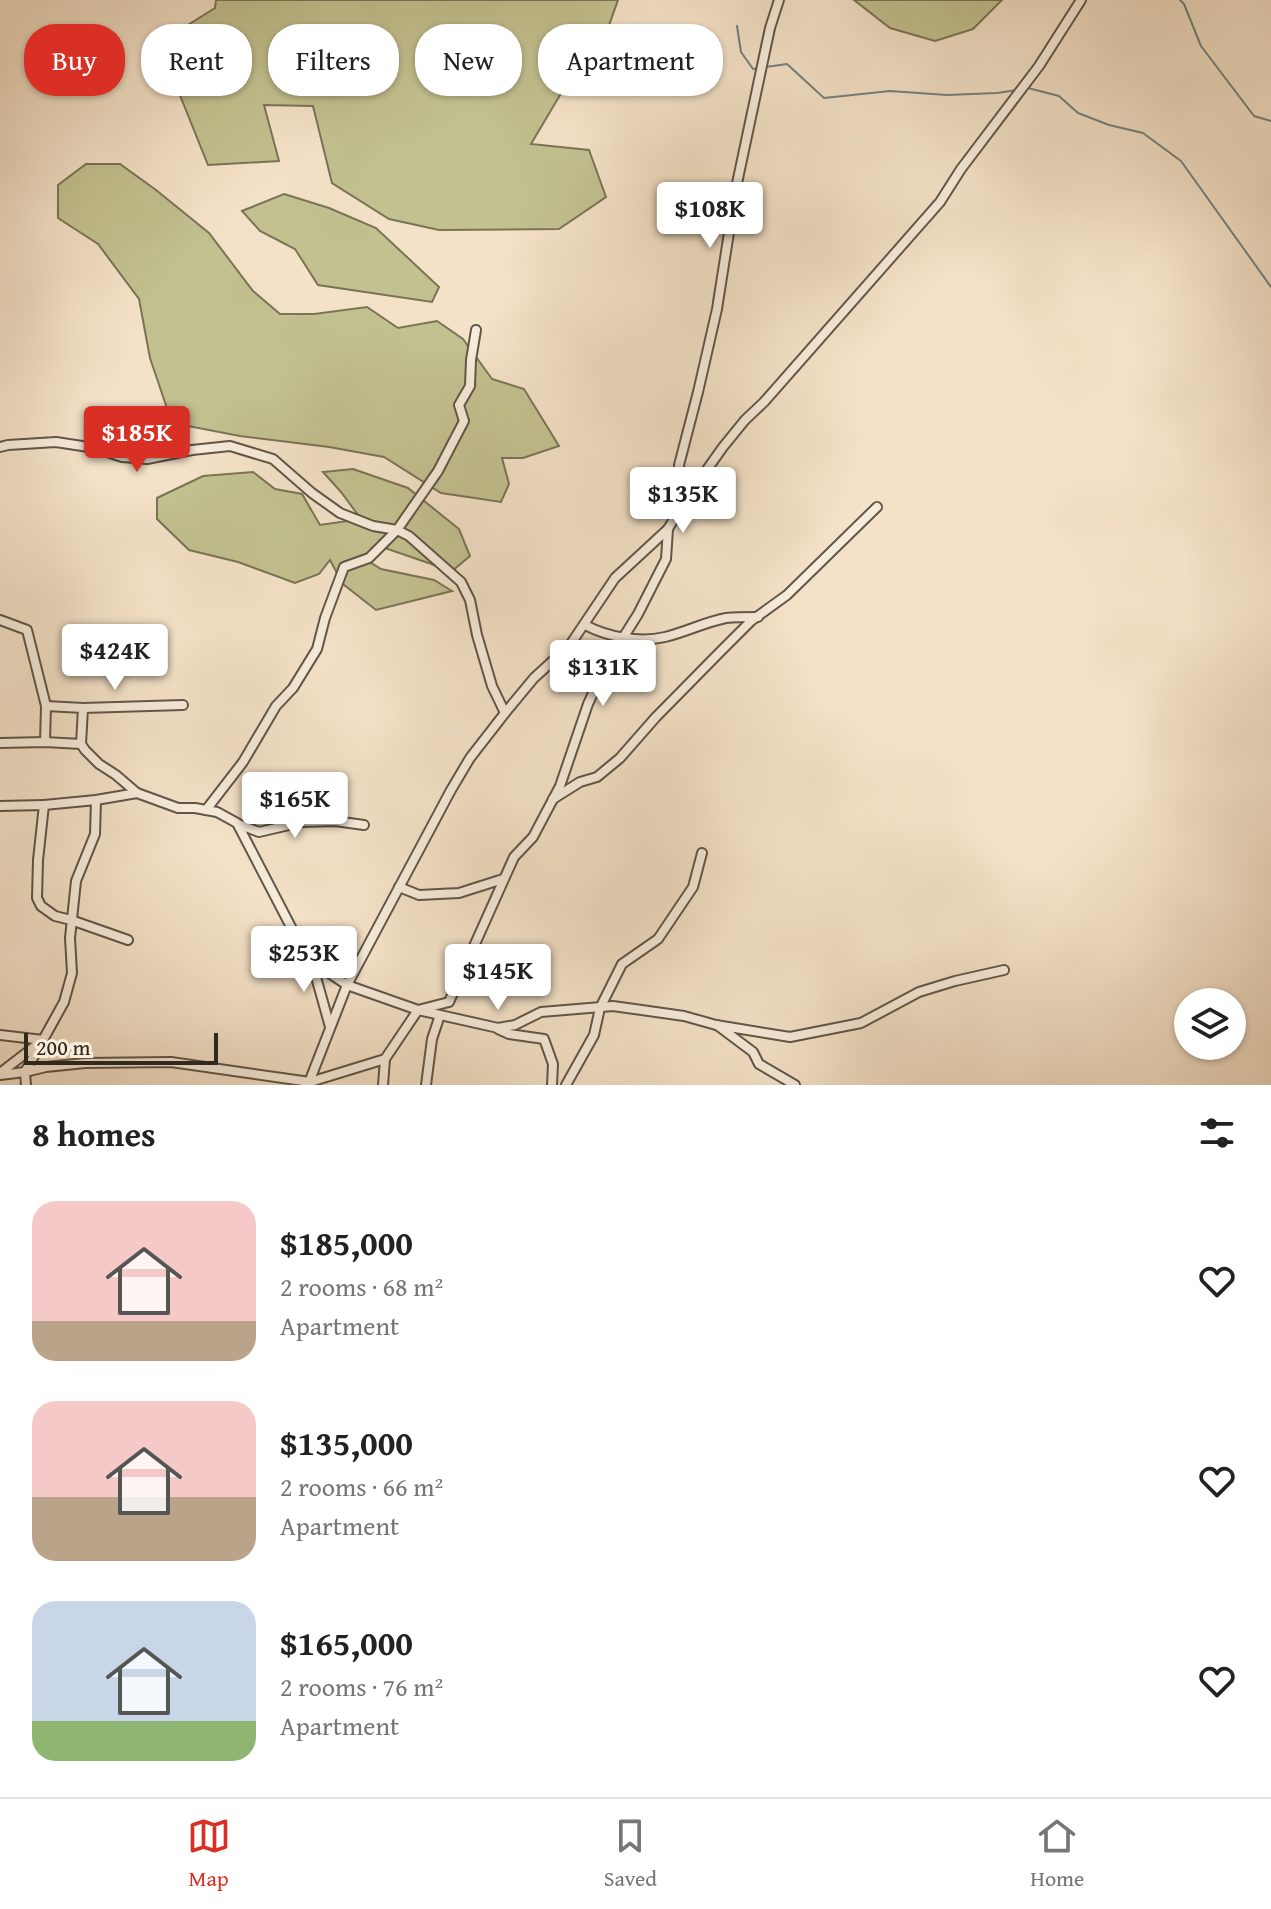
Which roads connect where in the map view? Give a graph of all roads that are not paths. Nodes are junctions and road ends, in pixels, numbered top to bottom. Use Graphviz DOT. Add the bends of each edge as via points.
graph roads {
  1 [pos="779,0"];
  2 [pos="1081,0"];
  3 [pos="476,330"];
  4 [pos="0,447"];
  5 [pos="684,502"];
  6 [pos="877,507"];
  7 [pos="668,529"];
  8 [pos="397,530"];
  9 [pos="758,617"];
  10 [pos="0,620"];
  11 [pos="585,625"];
  12 [pos="623,637"];
  13 [pos="183,705"];
  14 [pos="46,706"];
  15 [pos="83,708"];
  16 [pos="505,713"];
  17 [pos="45,742"];
  18 [pos="0,743"];
  19 [pos="81,744"];
  20 [pos="137,793"];
  21 [pos="552,799"];
  22 [pos="96,800"];
  23 [pos="44,805"];
  24 [pos="0,806"];
  25 [pos="206,810"];
  26 [pos="237,823"];
  27 [pos="364,825"];
  28 [pos="702,853"];
  29 [pos="503,879"];
  30 [pos="399,887"];
  31 [pos="71,920"];
  32 [pos="128,940"];
  33 [pos="304,952"];
  34 [pos="1004,970"];
  35 [pos="347,985"];
  36 [pos="600,1008"];
  37 [pos="418,1010"];
  38 [pos="440,1015"];
  39 [pos="716,1025"];
  40 [pos="330,1027"];
  41 [pos="498,1028"];
  42 [pos="0,1035"];
  43 [pos="43,1040"];
  44 [pos="385,1059"];
  45 [pos="25,1072"];
  46 [pos="0,1074"];
  47 [pos="309,1083"];
  48 [pos="26,1085"];
  49 [pos="383,1085"];
  50 [pos="426,1085"];
  51 [pos="552,1085"];
  52 [pos="566,1085"];
  53 [pos="795,1085"];
  1 -- 5 [label="street" via="736,188 717,309 679,465"];
  2 -- 5 [label="street" via="940,202 745,420"];
  3 -- 8 [label="street" via="470,386 459,405 464,421 438,471"];
  4 -- 8 [label="street" via="56,442 147,459 230,446 273,459 340,513"];
  5 -- 7 [label="street"];
  6 -- 9 [label="street"];
  7 -- 11 [label="street" via="615,578"];
  7 -- 12 [label="street" via="666,559"];
  8 -- 16 [label="street" via="461,582"];
  8 -- 25 [label="street" via="369,558 344,567 317,649"];
  9 -- 12 [label="street" via="726,618 664,637"];
  9 -- 21 [label="street" via="620,758 597,777"];
  10 -- 14 [label="street" via="27,630"];
  11 -- 12 [label="street"];
  11 -- 16 [label="street"];
  12 -- 21 [label="street" via="588,704"];
  13 -- 15 [label="street"];
  14 -- 15 [label="street"];
  14 -- 17 [label="street"];
  15 -- 19 [label="street"];
  16 -- 30 [label="street" via="463,769"];
  17 -- 18 [label="street"];
  17 -- 19 [label="street"];
  19 -- 20 [label="street"];
  20 -- 22 [label="street"];
  20 -- 25 [label="street" via="178,808"];
  21 -- 29 [label="street"];
  22 -- 23 [label="street"];
  22 -- 31 [label="street" via="95,834 76,881"];
  23 -- 24 [label="street"];
  23 -- 31 [label="street" via="37,898 55,916"];
  25 -- 26 [label="street"];
  26 -- 27 [label="street" via="259,832 302,822"];
  26 -- 33 [label="street"];
  28 -- 36 [label="street" via="693,887 658,939 622,964"];
  29 -- 30 [label="street" via="459,893 419,895"];
  29 -- 37 [label="street" via="449,1002"];
  30 -- 35 [label="street"];
  31 -- 32 [label="street"];
  31 -- 43 [label="street" via="72,973 64,1002"];
  33 -- 35 [label="street"];
  33 -- 40 [label="street"];
  34 -- 39 [label="street" via="919,992 861,1023 790,1037"];
  35 -- 37 [label="street"];
  35 -- 40 [label="street"];
  36 -- 39 [label="street" via="632,1008"];
  36 -- 41 [label="street" via="541,1012"];
  36 -- 52 [label="street" via="594,1035"];
  37 -- 38 [label="street"];
  37 -- 44 [label="street"];
  38 -- 41 [label="street"];
  38 -- 50 [label="street"];
  39 -- 53 [label="street" via="753,1052 759,1064"];
  40 -- 47 [label="street"];
  41 -- 51 [label="street" via="544,1039 553,1064"];
  42 -- 43 [label="street"];
  43 -- 45 [label="street"];
  43 -- 46 [label="street"];
  44 -- 47 [label="street"];
  44 -- 49 [label="street"];
  45 -- 46 [label="street"];
  45 -- 47 [label="street" via="85,1063 171,1062"];
  45 -- 48 [label="street"];
}
